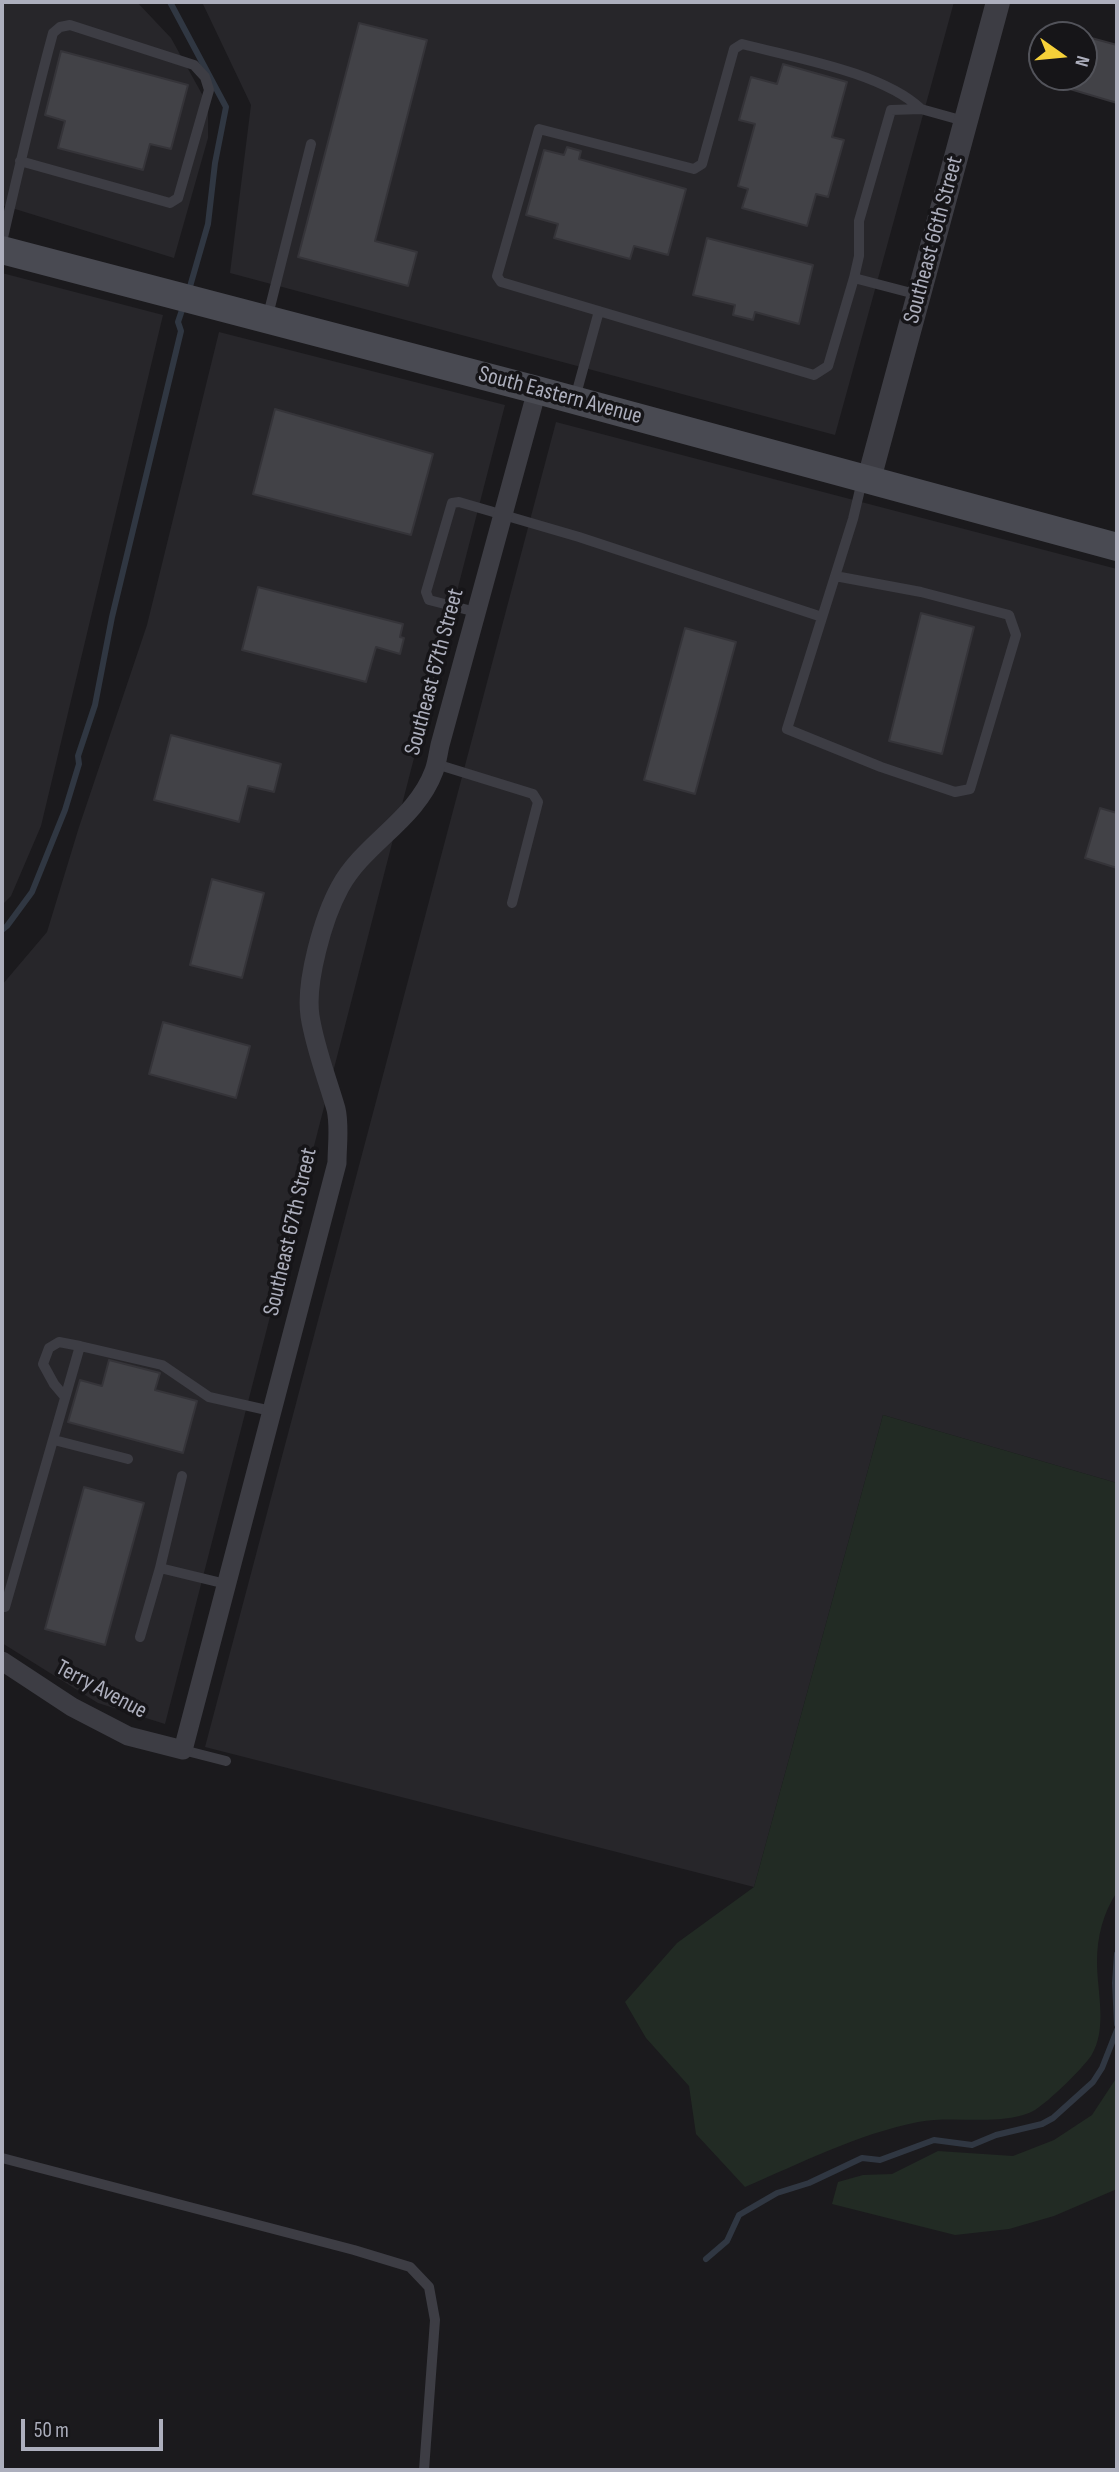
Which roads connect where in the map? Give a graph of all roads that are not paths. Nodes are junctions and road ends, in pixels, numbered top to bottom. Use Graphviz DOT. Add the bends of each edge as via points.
graph roads {
  1 [pos="998,2"];
  2 [pos="921,109"];
  3 [pos="966,121"];
  4 [pos="311,144"];
  5 [pos="20,161"];
  6 [pos="2,242"];
  7 [pos="2,250"];
  8 [pos="854,278"];
  9 [pos="919,295"];
  10 [pos="599,311"];
  11 [pos="267,319"];
  12 [pos="537,390"];
  13 [pos="575,400"];
  14 [pos="866,478"];
  15 [pos="503,514"];
  16 [pos="1117,547"];
  17 [pos="835,576"];
  18 [pos="476,611"];
  19 [pos="822,617"];
  20 [pos="436,764"];
  21 [pos="512,903"];
  22 [pos="80,1346"];
  23 [pos="65,1397"];
  24 [pos="271,1411"];
  25 [pos="54,1440"];
  26 [pos="128,1459"];
  27 [pos="182,1476"];
  28 [pos="160,1567"];
  29 [pos="226,1584"];
  30 [pos="5,1607"];
  31 [pos="141,1637"];
  32 [pos="2,1661"];
  33 [pos="183,1750"];
  34 [pos="226,1761"];
  35 [pos="2,2158"];
  36 [pos="424,2470"];
  1 -- 3 [label="street, Southeast 66th Street"];
  2 -- 3 [label="lane"];
  2 -- 8 [label="lane" via="891,110 859,221"];
  2 -- 10 [label="lane" via="907,96 849,72 742,44 734,49 699,167 539,129 497,276 502,282"];
  3 -- 9 [label="street, Southeast 66th Street"];
  4 -- 11 [label="lane"];
  5 -- 5 [label="lane" via="53,33 60,27 70,25 194,65 205,77 209,90 178,198 170,203"];
  5 -- 6 [label="lane"];
  7 -- 11 [label="main road, South Eastern Avenue"];
  8 -- 9 [label="lane"];
  8 -- 10 [label="lane" via="828,366 814,375"];
  9 -- 14 [label="street, Southeast 66th Street"];
  10 -- 13 [label="lane"];
  11 -- 12 [label="main road, South Eastern Avenue"];
  12 -- 13 [label="main road, South Eastern Avenue"];
  12 -- 15 [label="street, Southeast 67th Street"];
  13 -- 14 [label="main road, South Eastern Avenue"];
  14 -- 16 [label="main road, South Eastern Avenue"];
  14 -- 17 [label="lane"];
  15 -- 18 [label="street, Southeast 67th Street"];
  15 -- 18 [label="lane" via="452,503 426,593 429,600"];
  15 -- 19 [label="lane"];
  17 -- 19 [label="lane"];
  17 -- 19 [label="lane" via="1009,615 1016,635 970,789 955,792 787,729"];
  18 -- 20 [label="street, Southeast 67th Street"];
  20 -- 21 [label="lane" via="533,794 538,802"];
  20 -- 24 [label="street, Southeast 67th Street" via="408,812 340,886 309,983 310,1016 337,1112 337,1163"];
  22 -- 23 [label="lane"];
  22 -- 23 [label="lane" via="59,1342 49,1348 43,1364"];
  22 -- 24 [label="lane" via="162,1365 209,1397"];
  23 -- 25 [label="lane"];
  24 -- 29 [label="street, Southeast 67th Street"];
  25 -- 26 [label="lane"];
  25 -- 30 [label="lane"];
  27 -- 28 [label="lane"];
  28 -- 29 [label="lane"];
  28 -- 31 [label="lane"];
  29 -- 33 [label="street, Southeast 67th Street"];
  32 -- 33 [label="street, Terry Avenue" via="72,1707 128,1736"];
  33 -- 34 [label="lane"];
  35 -- 36 [label="lane" via="410,2267 429,2287 435,2320"];
}
